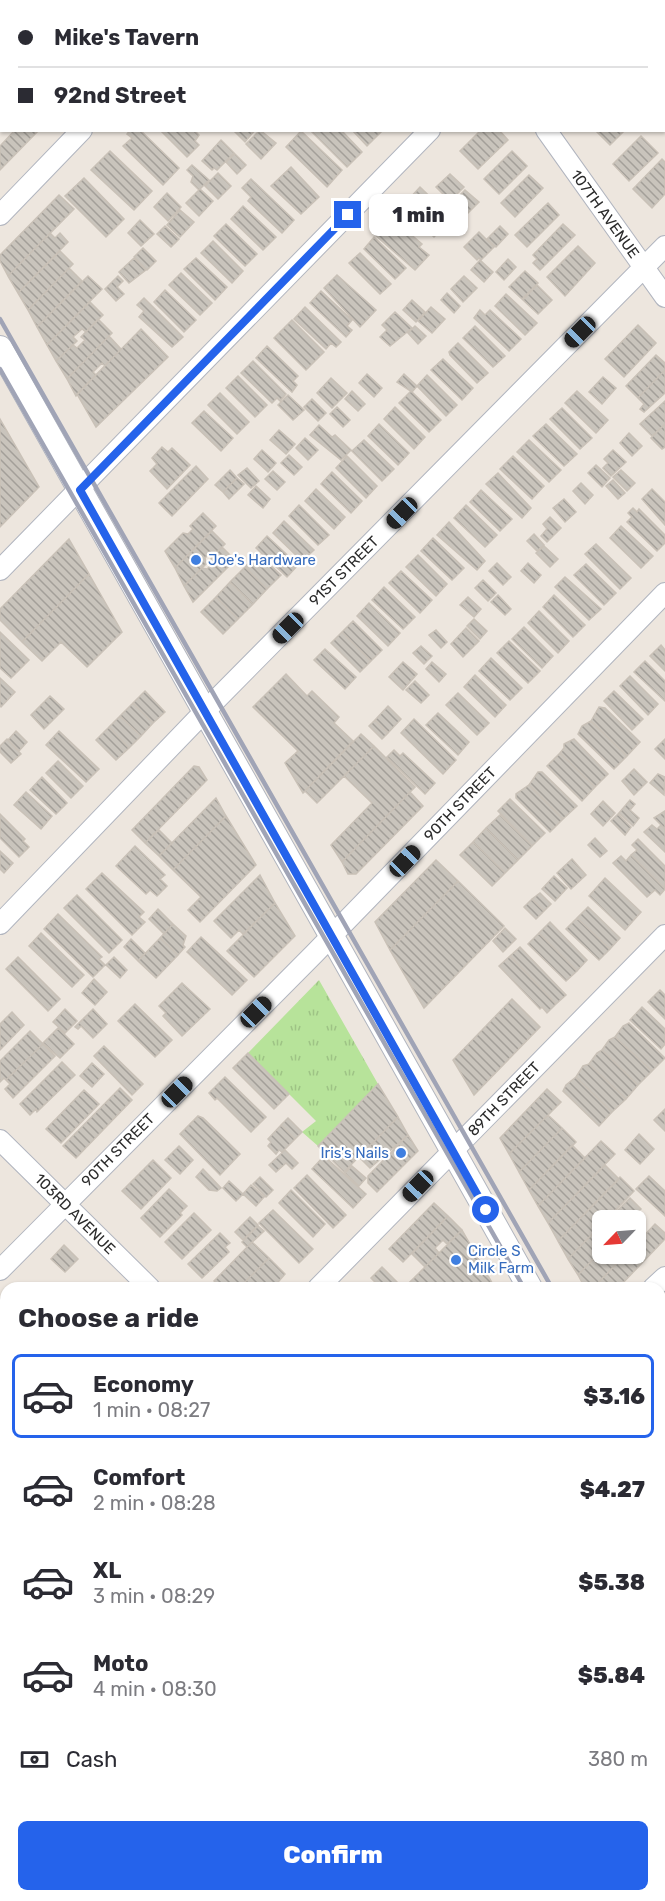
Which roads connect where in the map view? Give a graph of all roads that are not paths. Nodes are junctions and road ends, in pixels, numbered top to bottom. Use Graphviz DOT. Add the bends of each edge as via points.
graph roads {
  1 [pos="80,132"];
  2 [pos="428,132"];
  3 [pos="547,132"];
  4 [pos="0,215"];
  5 [pos="665,246"];
  6 [pos="644,267"];
  7 [pos="665,297"];
  8 [pos="0,348"];
  9 [pos="80,490"];
  10 [pos="0,570"];
  11 [pos="665,593"];
  12 [pos="205,711"];
  13 [pos="0,924"];
  14 [pos="332,935"];
  15 [pos="665,935"];
  16 [pos="0,1140"];
  17 [pos="453,1151"];
  18 [pos="65,1204"];
  19 [pos="0,1270"];
  20 [pos="144,1282"];
  21 [pos="324,1282"];
  22 [pos="527,1282"];
  1 -- 4 [label="street"];
  2 -- 9 [label="street"];
  3 -- 6 [label="street, 107TH AVENUE"];
  5 -- 6 [label="street, 91ST STREET"];
  6 -- 7 [label="street, 107TH AVENUE"];
  6 -- 12 [label="street, 91ST STREET"];
  8 -- 9 [label="street"];
  9 -- 10 [label="street"];
  9 -- 12 [label="street"];
  11 -- 14 [label="street, 90TH STREET"];
  12 -- 13 [label="street, 91ST STREET"];
  12 -- 14 [label="street"];
  14 -- 17 [label="street"];
  14 -- 18 [label="street, 90TH STREET"];
  15 -- 17 [label="street, 89TH STREET"];
  16 -- 18 [label="street, 103RD AVENUE"];
  17 -- 21 [label="street, 89TH STREET"];
  17 -- 22 [label="street"];
  18 -- 19 [label="street, 90TH STREET"];
  18 -- 20 [label="street, 103RD AVENUE"];
}
